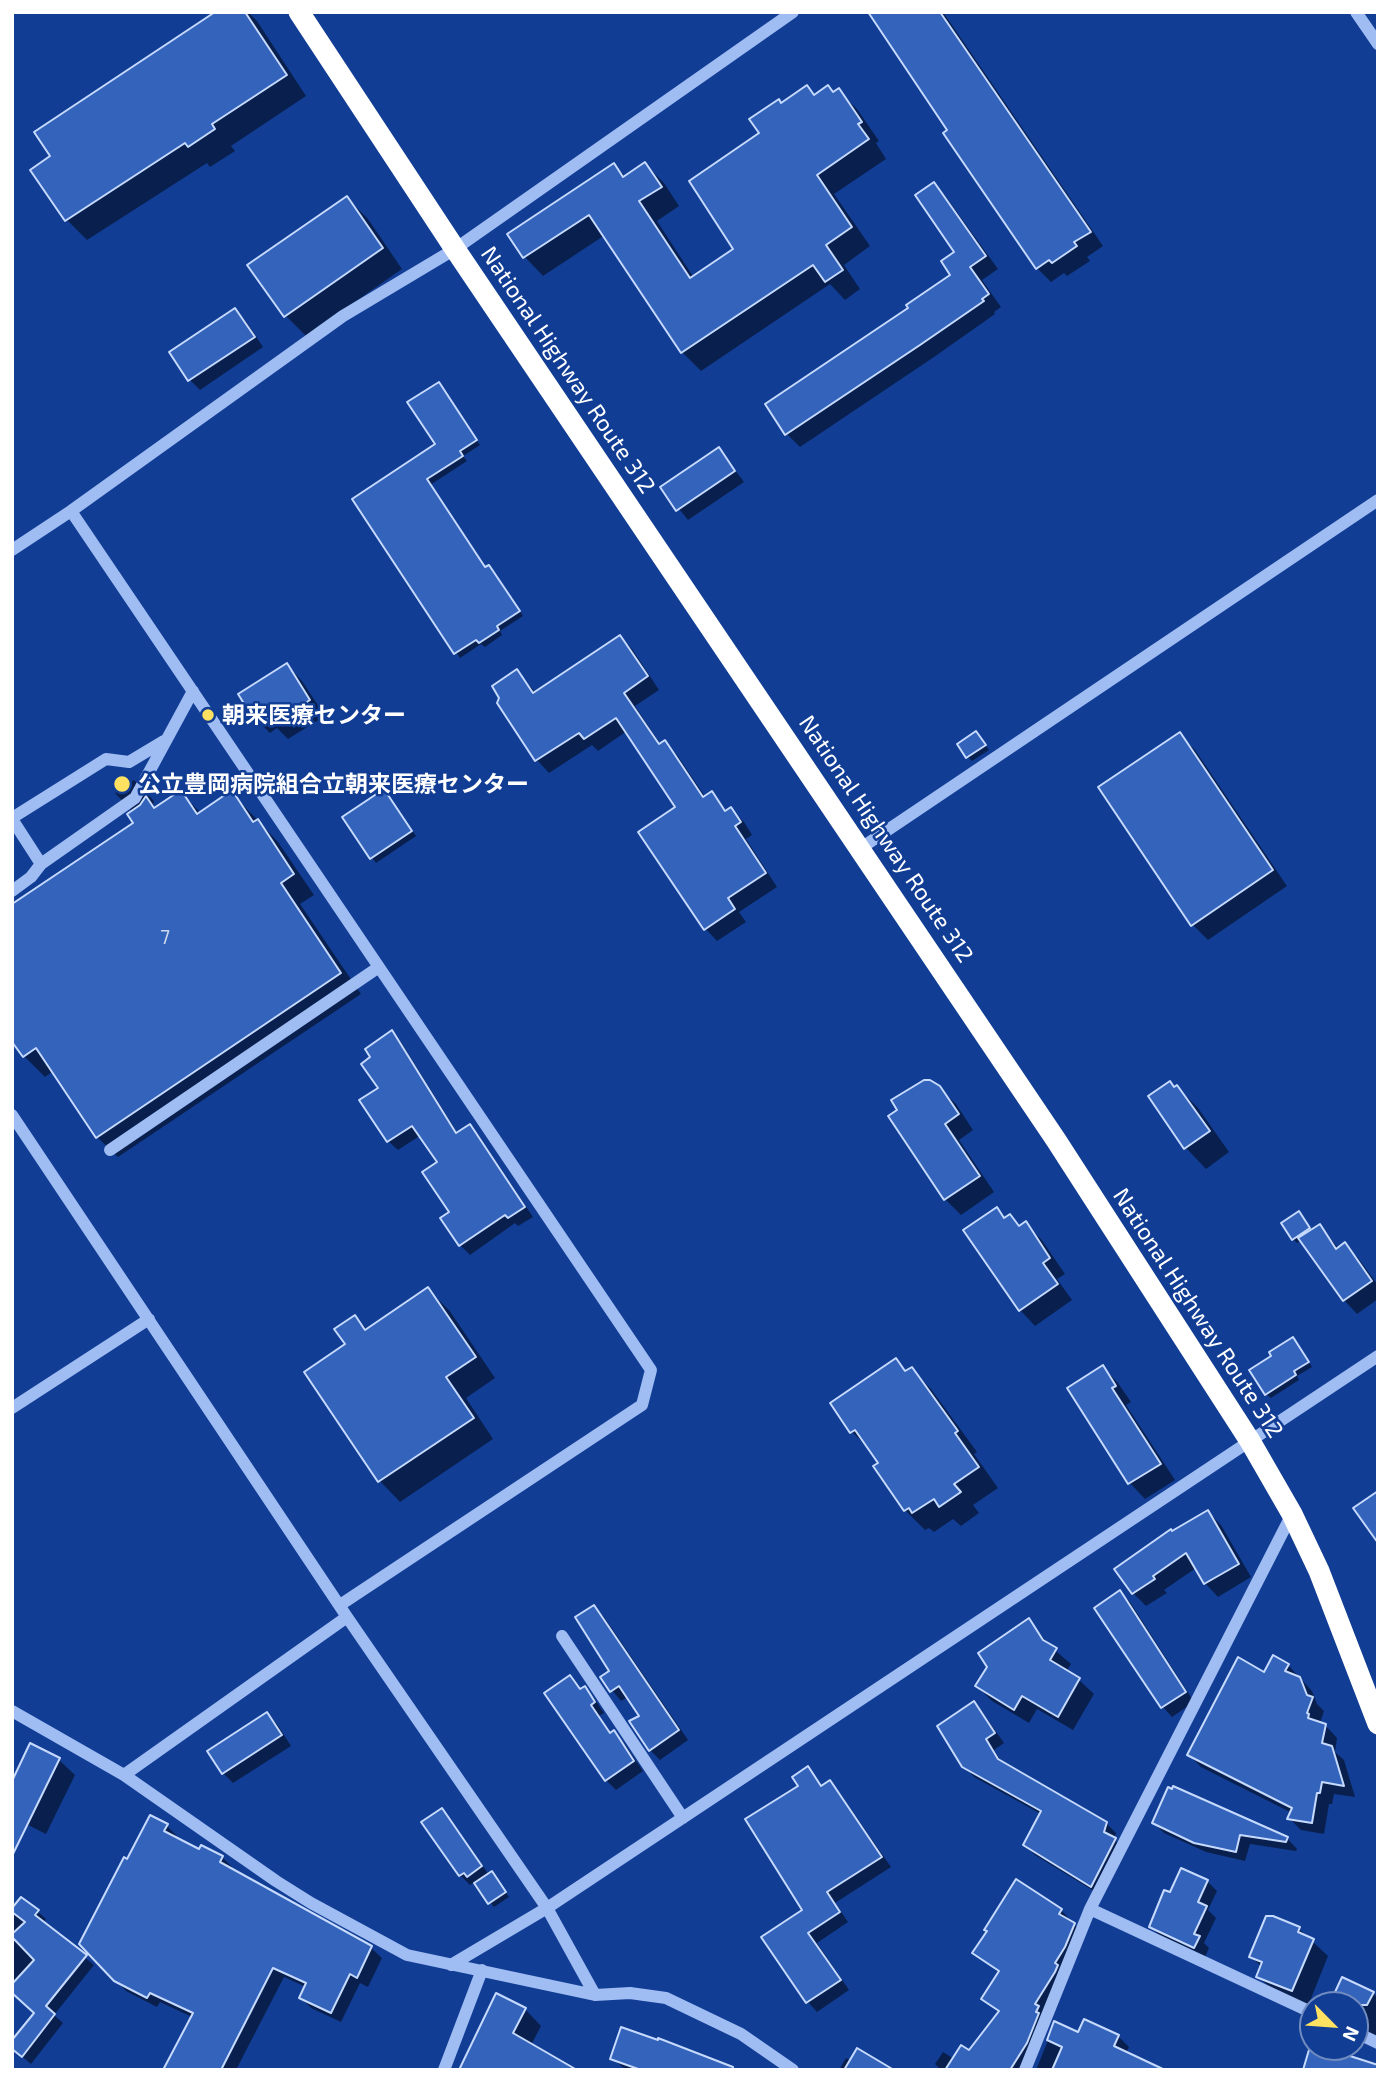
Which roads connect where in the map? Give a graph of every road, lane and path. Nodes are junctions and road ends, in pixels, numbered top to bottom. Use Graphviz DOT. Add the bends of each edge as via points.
graph roads {
  1 [pos="299,12"];
  2 [pos="793,12"];
  3 [pos="1356,12"];
  4 [pos="1378,44"];
  5 [pos="455,250"];
  6 [pos="1378,500"];
  7 [pos="71,511"];
  8 [pos="12,550"];
  9 [pos="193,691"];
  10 [pos="167,739"];
  11 [pos="12,819"];
  12 [pos="861,848"];
  13 [pos="41,864"];
  14 [pos="12,891"];
  15 [pos="379,967"];
  16 [pos="12,1115"];
  17 [pos="110,1150"];
  18 [pos="149,1319"];
  19 [pos="1378,1356"];
  20 [pos="12,1408"];
  21 [pos="1250,1441"];
  22 [pos="1292,1514"];
  23 [pos="343,1611"];
  24 [pos="562,1636"];
  25 [pos="12,1711"];
  26 [pos="1378,1724"];
  27 [pos="124,1774"];
  28 [pos="683,1818"];
  29 [pos="547,1908"];
  30 [pos="1090,1909"];
  31 [pos="451,1965"];
  32 [pos="482,1970"];
  33 [pos="595,1995"];
  34 [pos="1299,2006"];
  35 [pos="444,2070"];
  36 [pos="793,2070"];
  37 [pos="1025,2070"];
  1 -- 5 [label="highway, National Highway Route 312"];
  2 -- 5 [label="street"];
  3 -- 4 [label="street"];
  5 -- 7 [label="street" via="343,316"];
  5 -- 12 [label="highway, National Highway Route 312"];
  6 -- 12 [label="street"];
  7 -- 8 [label="street"];
  7 -- 9 [label="street"];
  9 -- 10 [label="street"];
  9 -- 15 [label="street"];
  10 -- 11 [label="street" via="129,762 106,760"];
  10 -- 13 [label="street" via="135,798"];
  11 -- 13 [label="street"];
  12 -- 21 [label="highway, National Highway Route 312"];
  13 -- 14 [label="street"];
  15 -- 17 [label="street"];
  15 -- 23 [label="street" via="651,1370 642,1405"];
  16 -- 18 [label="street"];
  18 -- 20 [label="street"];
  18 -- 23 [label="street"];
  19 -- 21 [label="street"];
  21 -- 22 [label="highway, National Highway Route 312"];
  21 -- 28 [label="street"];
  22 -- 26 [label="highway, National Highway Route 312"];
  22 -- 30 [label="street"];
  23 -- 27 [label="street"];
  23 -- 29 [label="street"];
  24 -- 28 [label="street"];
  25 -- 27 [label="street"];
  27 -- 31 [label="street" via="311,1903 407,1955"];
  28 -- 29 [label="street"];
  29 -- 31 [label="street"];
  29 -- 33 [label="street"];
  30 -- 34 [label="street"];
  30 -- 37 [label="street"];
  31 -- 32 [label="street"];
  32 -- 33 [label="street"];
  32 -- 35 [label="street"];
  33 -- 36 [label="street" via="666,1998 741,2034"];
}
